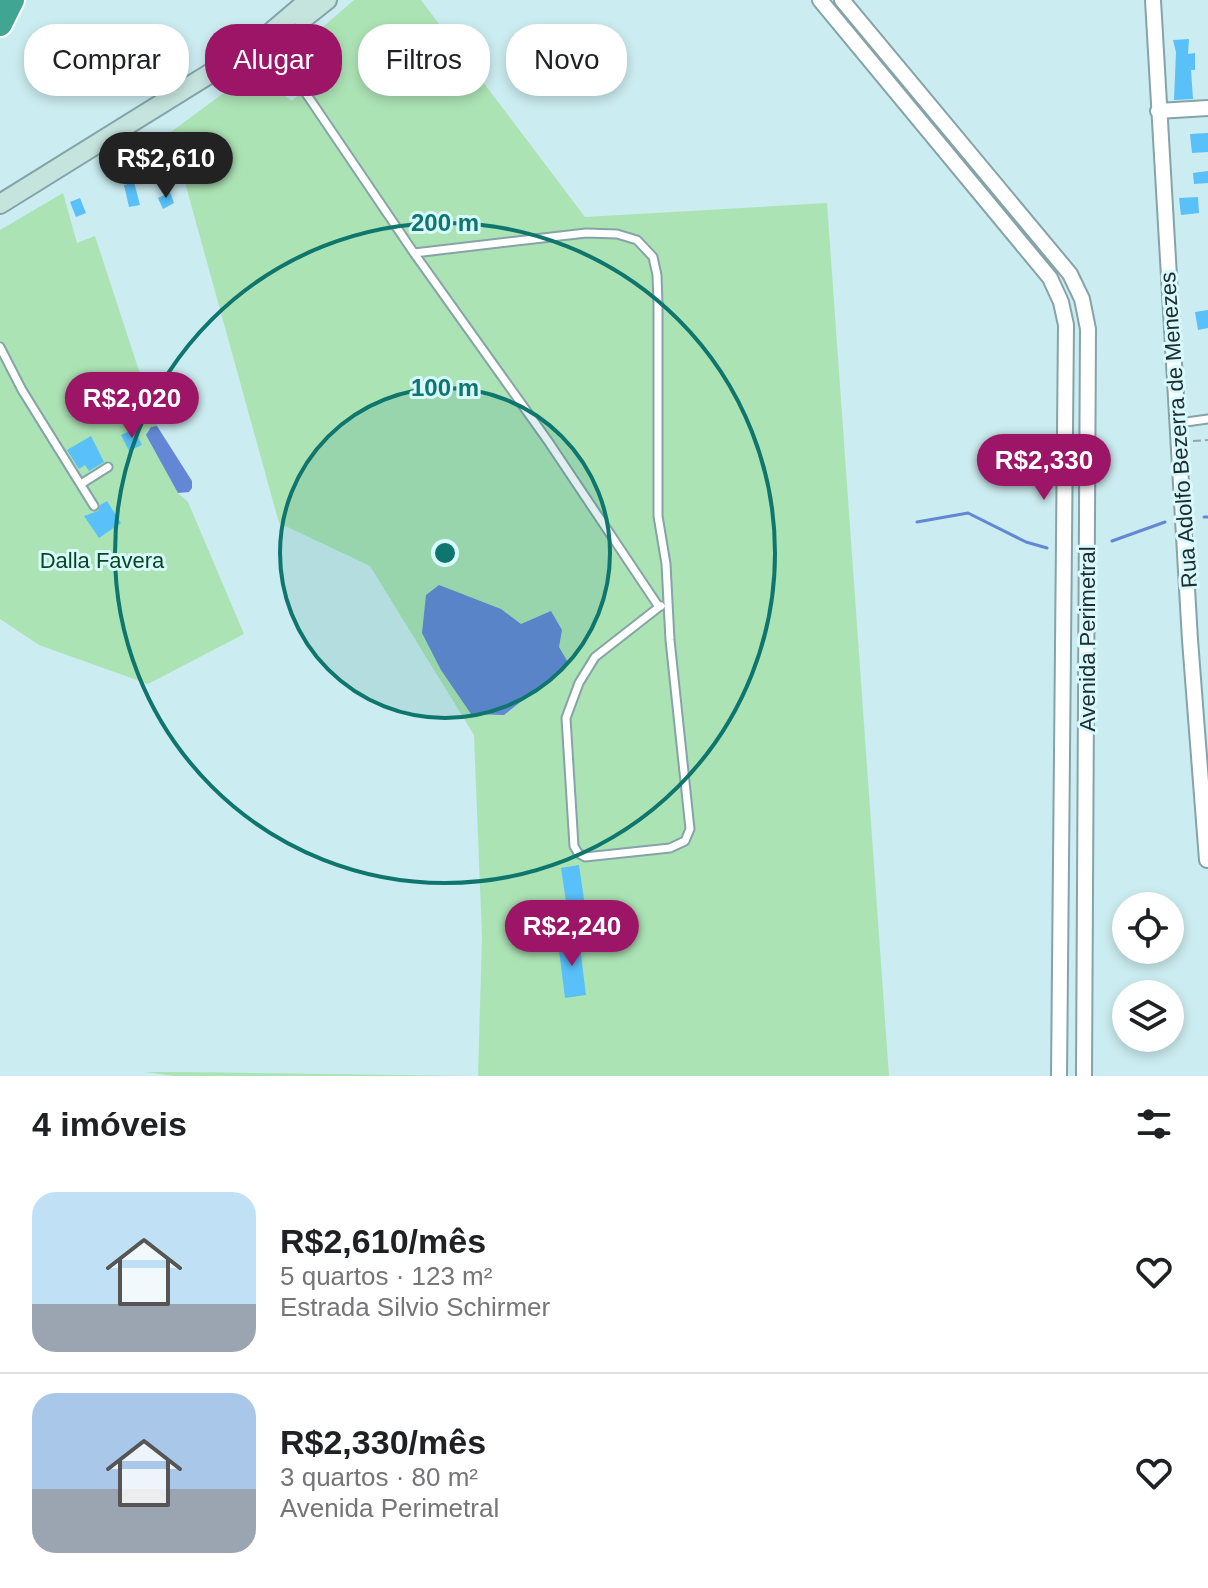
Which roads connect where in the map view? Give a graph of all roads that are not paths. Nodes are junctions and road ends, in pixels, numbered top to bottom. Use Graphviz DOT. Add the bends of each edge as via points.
graph roads {
  1 [pos="12,0"];
  2 [pos="309,0"];
  3 [pos="327,0"];
  4 [pos="820,0"];
  5 [pos="842,0"];
  6 [pos="1153,0"];
  7 [pos="0,24"];
  8 [pos="282,24"];
  9 [pos="295,24"];
  10 [pos="205,76"];
  11 [pos="308,96"];
  12 [pos="1208,108"];
  13 [pos="1158,111"];
  14 [pos="0,204"];
  15 [pos="414,253"];
  16 [pos="1,351"];
  17 [pos="1208,419"];
  18 [pos="1179,423"];
  19 [pos="108,467"];
  20 [pos="81,484"];
  21 [pos="94,506"];
  22 [pos="669,599"];
  23 [pos="659,607"];
  24 [pos="1207,860"];
  25 [pos="1059,1076"];
  26 [pos="1084,1076"];
  1 -- 7 [label="highway"];
  2 -- 8 [label="street"];
  3 -- 9 [label="street"];
  4 -- 25 [label="street, Avenida Perimetral" via="1050,278 1061,302 1066,325"];
  5 -- 26 [label="street, Avenida Perimetral" via="1070,274 1082,299 1088,329"];
  6 -- 13 [label="street, Rua Adolfo Bezerra de Menezes"];
  10 -- 14 [label="street"];
  11 -- 15 [label="lane"];
  12 -- 13 [label="street"];
  13 -- 18 [label="street, Rua Adolfo Bezerra de Menezes"];
  15 -- 22 [label="lane" via="586,233 637,240 653,257 658,304 658,516"];
  15 -- 23 [label="lane"];
  16 -- 20 [label="lane"];
  17 -- 18 [label="lane"];
  18 -- 24 [label="street, Rua Adolfo Bezerra de Menezes"];
  19 -- 20 [label="lane"];
  20 -- 21 [label="lane"];
  22 -- 23 [label="lane"];
  22 -- 23 [label="lane" via="690,829 685,841 670,848 585,857 574,846 566,718 595,657"];
}
